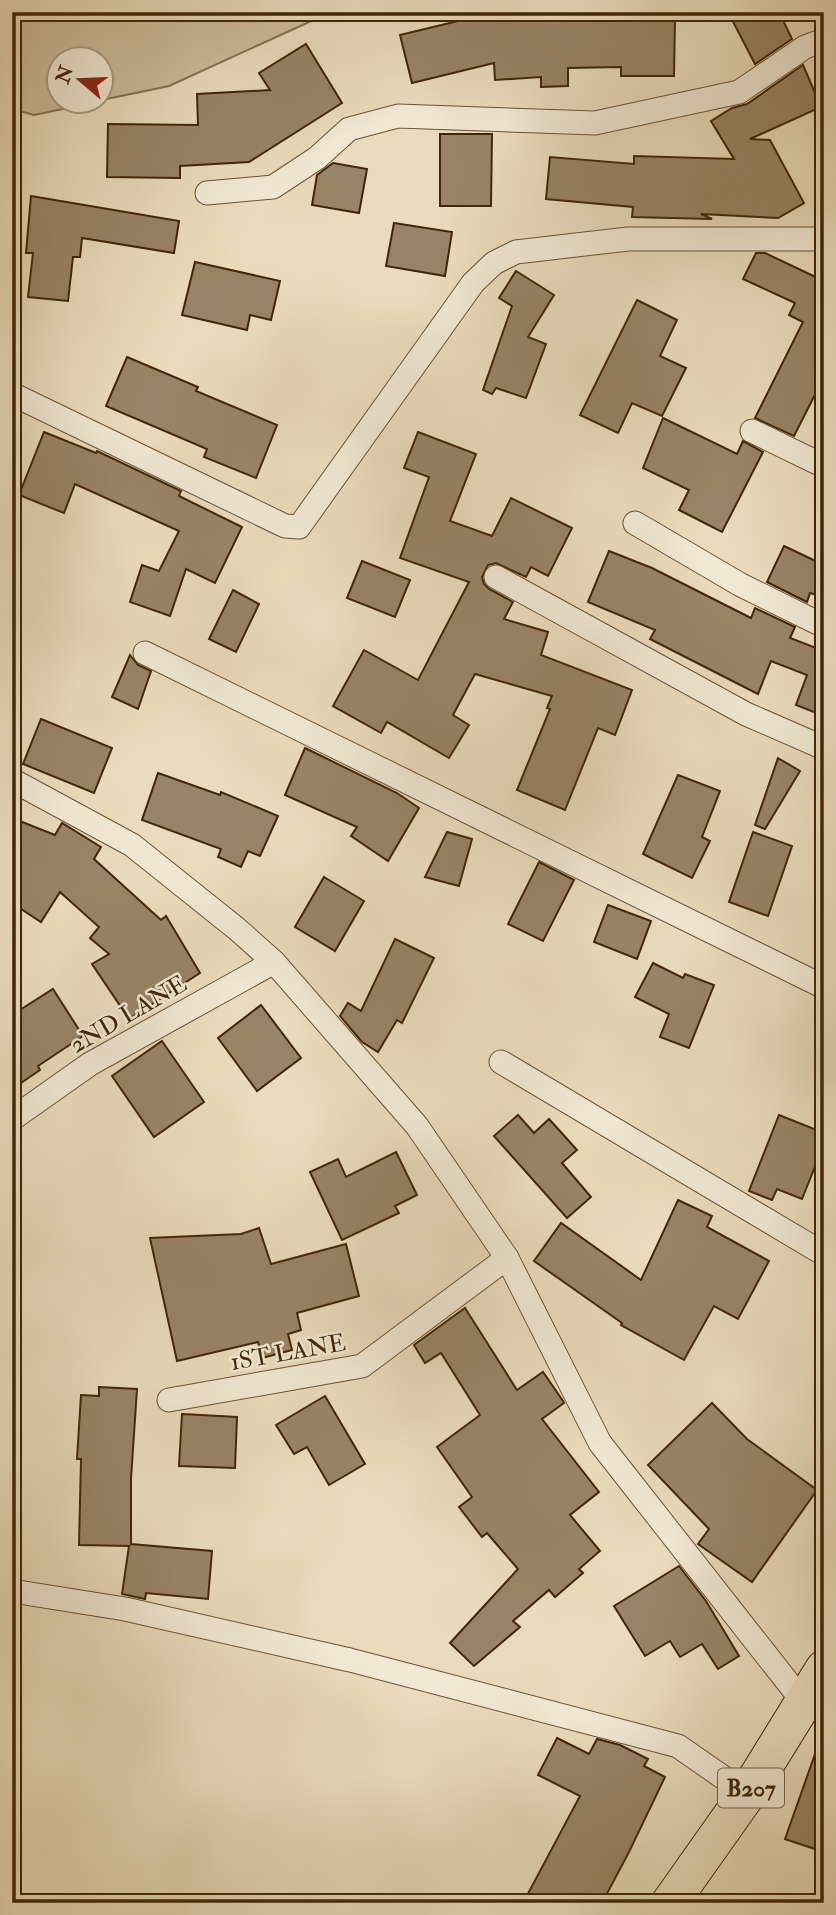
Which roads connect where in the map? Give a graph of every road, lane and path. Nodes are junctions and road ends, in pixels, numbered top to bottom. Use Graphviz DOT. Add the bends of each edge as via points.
graph roads {
  1 [pos="824,40"];
  2 [pos="207,193"];
  3 [pos="824,239"];
  4 [pos="12,394"];
  5 [pos="752,431"];
  6 [pos="824,466"];
  7 [pos="635,523"];
  8 [pos="496,577"];
  9 [pos="824,626"];
  10 [pos="145,653"];
  11 [pos="824,748"];
  12 [pos="12,780"];
  13 [pos="274,962"];
  14 [pos="824,988"];
  15 [pos="501,1062"];
  16 [pos="12,1119"];
  17 [pos="824,1254"];
  18 [pos="506,1258"];
  19 [pos="169,1400"];
  20 [pos="12,1591"];
  21 [pos="824,1669"];
  22 [pos="804,1703"];
  23 [pos="747,1794"];
  24 [pos="670,1903"];
  1 -- 2 [label="street" via="805,47 739,92 595,123 398,116 349,129 317,158 273,187"];
  3 -- 4 [label="street" via="628,239 516,252 494,263 473,283 299,527 285,526"];
  5 -- 6 [label="street"];
  7 -- 9 [label="street" via="741,585"];
  8 -- 11 [label="street" via="746,714"];
  10 -- 14 [label="street"];
  12 -- 13 [label="street" via="132,845"];
  13 -- 16 [label="street, 2ND LANE" via="90,1064"];
  13 -- 18 [label="street" via="417,1126"];
  15 -- 17 [label="street"];
  18 -- 19 [label="street, 1ST LANE" via="362,1366"];
  18 -- 22 [label="street" via="600,1443"];
  20 -- 23 [label="street" via="125,1609 350,1660 678,1746"];
  21 -- 22 [label="main road, B207"];
  22 -- 23 [label="main road, B207"];
  23 -- 24 [label="main road, B207"];
}
